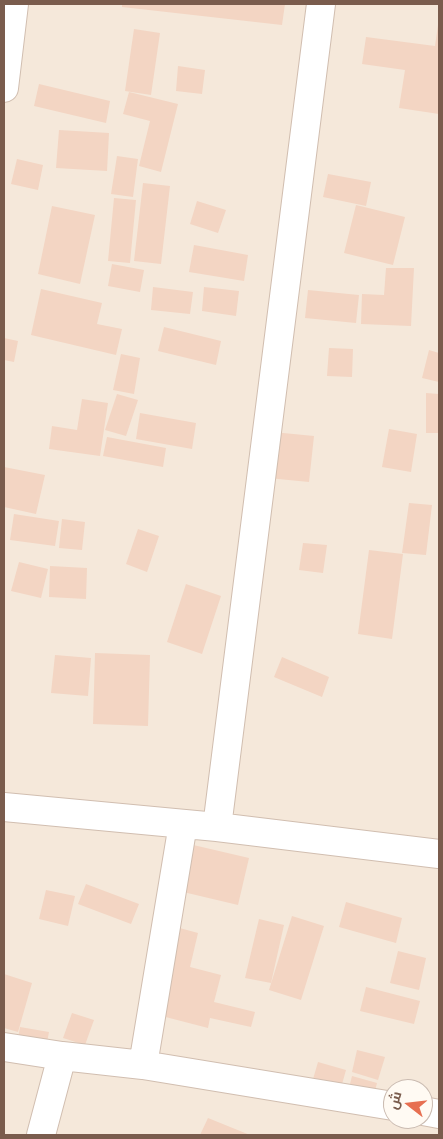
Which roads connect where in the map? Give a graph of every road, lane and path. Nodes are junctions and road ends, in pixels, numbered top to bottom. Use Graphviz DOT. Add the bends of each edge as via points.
graph roads {
  1 [pos="14,4"];
  2 [pos="321,4"];
  3 [pos="4,88"];
  4 [pos="4,807"];
  5 [pos="183,824"];
  6 [pos="217,827"];
  7 [pos="439,854"];
  8 [pos="4,1047"];
  9 [pos="62,1056"];
  10 [pos="143,1066"];
  11 [pos="383,1104"];
  12 [pos="41,1135"];
  1 -- 3 [label="street"];
  2 -- 6 [label="street"];
  4 -- 5 [label="street"];
  5 -- 6 [label="street"];
  5 -- 10 [label="street"];
  6 -- 7 [label="street"];
  8 -- 9 [label="street"];
  9 -- 10 [label="street"];
  9 -- 12 [label="street"];
  10 -- 11 [label="street"];
}
